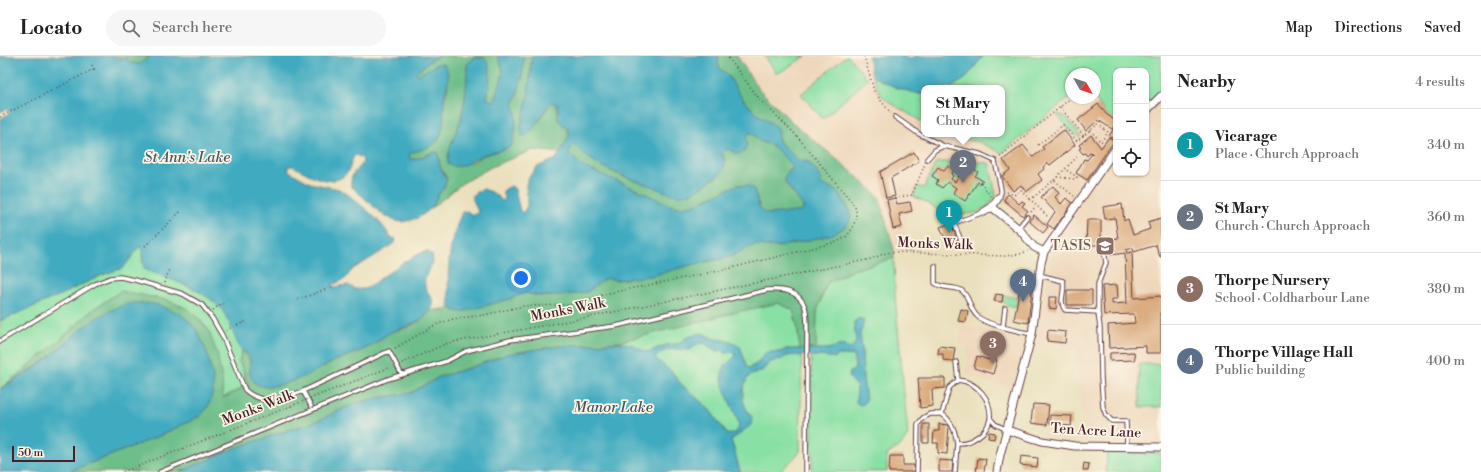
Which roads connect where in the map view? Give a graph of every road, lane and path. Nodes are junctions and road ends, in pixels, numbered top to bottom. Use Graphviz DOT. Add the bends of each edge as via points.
graph roads {
  1 [pos="727,56"];
  2 [pos="864,56"];
  3 [pos="92,65"];
  4 [pos="94,69"];
  5 [pos="96,72"];
  6 [pos="1161,96"];
  7 [pos="1065,103"];
  8 [pos="1060,107"];
  9 [pos="1149,107"];
  10 [pos="0,117"];
  11 [pos="895,117"];
  12 [pos="1090,130"];
  13 [pos="921,135"];
  14 [pos="1084,136"];
  15 [pos="924,137"];
  16 [pos="1038,145"];
  17 [pos="944,146"];
  18 [pos="1113,152"];
  19 [pos="1077,157"];
  20 [pos="927,159"];
  21 [pos="995,161"];
  22 [pos="1065,169"];
  23 [pos="1057,177"];
  24 [pos="1054,180"];
  25 [pos="981,182"];
  26 [pos="1001,189"];
  27 [pos="899,197"];
  28 [pos="1030,200"];
  29 [pos="1079,200"];
  30 [pos="995,203"];
  31 [pos="1036,206"];
  32 [pos="182,210"];
  33 [pos="984,212"];
  34 [pos="1028,217"];
  35 [pos="1048,217"];
  36 [pos="1018,228"];
  37 [pos="962,243"];
  38 [pos="1103,245"];
  39 [pos="1034,247"];
  40 [pos="142,249"];
  41 [pos="1044,252"];
  42 [pos="935,266"];
  43 [pos="169,269"];
  44 [pos="1039,275"];
  45 [pos="332,287"];
  46 [pos="164,289"];
  47 [pos="294,301"];
  48 [pos="1005,308"];
  49 [pos="226,310"];
  50 [pos="1098,312"];
  51 [pos="208,313"];
  52 [pos="247,321"];
  53 [pos="1003,326"];
  54 [pos="221,333"];
  55 [pos="1032,334"];
  56 [pos="0,341"];
  57 [pos="390,351"];
  58 [pos="956,362"];
  59 [pos="397,365"];
  60 [pos="402,374"];
  61 [pos="958,380"];
  62 [pos="303,391"];
  63 [pos="311,406"];
  64 [pos="942,414"];
  65 [pos="990,418"];
  66 [pos="1007,430"];
  67 [pos="957,443"];
  68 [pos="1127,447"];
  69 [pos="1161,447"];
  70 [pos="123,472"];
  71 [pos="160,472"];
  72 [pos="806,472"];
  73 [pos="917,472"];
  74 [pos="955,472"];
  75 [pos="997,472"];
  1 -- 57 [label="path" via="760,100 796,136 851,201 856,209 856,219 847,236 837,242 801,251 724,270 609,293 568,305 523,306 452,319 435,325"];
  2 -- 11 [label="path" via="874,91"];
  3 -- 4 [label="path"];
  4 -- 5 [label="path"];
  4 -- 10 [label="path"];
  6 -- 9 [label="street"];
  7 -- 8 [label="path"];
  8 -- 14 [label="path"];
  8 -- 21 [label="path"];
  11 -- 13 [label="lane"];
  12 -- 12 [label="path" via="1098,124 1108,132 1101,142"];
  12 -- 14 [label="path"];
  14 -- 16 [label="path" via="1077,141 1063,125"];
  15 -- 17 [label="lane"];
  17 -- 20 [label="lane" via="935,150"];
  17 -- 21 [label="lane" via="980,154"];
  18 -- 29 [label="street"];
  19 -- 22 [label="path"];
  20 -- 27 [label="path" via="912,195"];
  21 -- 26 [label="lane"];
  22 -- 23 [label="path"];
  22 -- 23 [label="path" via="1077,177 1075,180"];
  23 -- 24 [label="path"];
  24 -- 28 [label="path"];
  24 -- 29 [label="path"];
  25 -- 30 [label="path"];
  26 -- 28 [label="path" via="1014,195 1021,190"];
  26 -- 30 [label="lane"];
  28 -- 31 [label="path"];
  29 -- 41 [label="street"];
  30 -- 33 [label="street"];
  30 -- 36 [label="street"];
  31 -- 34 [label="path"];
  31 -- 35 [label="path"];
  32 -- 40 [label="path"];
  33 -- 37 [label="lane" via="954,223"];
  34 -- 36 [label="lane"];
  36 -- 39 [label="street"];
  38 -- 50 [label="lane" via="1106,264 1098,284"];
  39 -- 41 [label="street"];
  39 -- 59 [label="path, Monks Walk" via="1020,254 1005,256 886,253 872,259 756,283 448,343"];
  41 -- 44 [label="street"];
  42 -- 53 [label="lane" via="937,285 962,291 977,317 991,324"];
  43 -- 46 [label="path"];
  44 -- 50 [label="lane" via="1063,280 1062,305 1065,310"];
  44 -- 55 [label="street"];
  45 -- 47 [label="path"];
  46 -- 51 [label="lane" via="183,294"];
  46 -- 56 [label="lane" via="135,280 110,278 81,291"];
  48 -- 53 [label="lane"];
  49 -- 51 [label="path" via="222,303"];
  50 -- 68 [label="lane" via="1103,406 1106,415 1112,421 1126,421"];
  51 -- 54 [label="lane"];
  52 -- 54 [label="path"];
  53 -- 55 [label="lane"];
  54 -- 62 [label="lane" via="245,390 252,396 268,400"];
  55 -- 66 [label="street"];
  57 -- 59 [label="lane"];
  57 -- 62 [label="lane"];
  58 -- 61 [label="lane"];
  59 -- 60 [label="lane"];
  59 -- 70 [label="path, Monks Walk, bridge"];
  60 -- 71 [label="lane"];
  60 -- 72 [label="lane" via="447,361 466,351 510,340 616,326 767,290 781,289 795,294 805,307"];
  61 -- 64 [label="lane" via="950,388"];
  61 -- 65 [label="lane" via="974,385 980,390 987,403"];
  62 -- 63 [label="lane"];
  64 -- 67 [label="lane" via="952,425"];
  64 -- 73 [label="lane" via="930,414 922,418 918,424"];
  65 -- 66 [label="lane" via="995,424"];
  65 -- 67 [label="lane" via="986,428 978,436 968,442"];
  66 -- 68 [label="street, Ten Acre Lane" via="1042,441 1075,446"];
  66 -- 75 [label="street"];
  67 -- 74 [label="lane"];
  68 -- 69 [label="street, Ten Acre Lane"];
}
